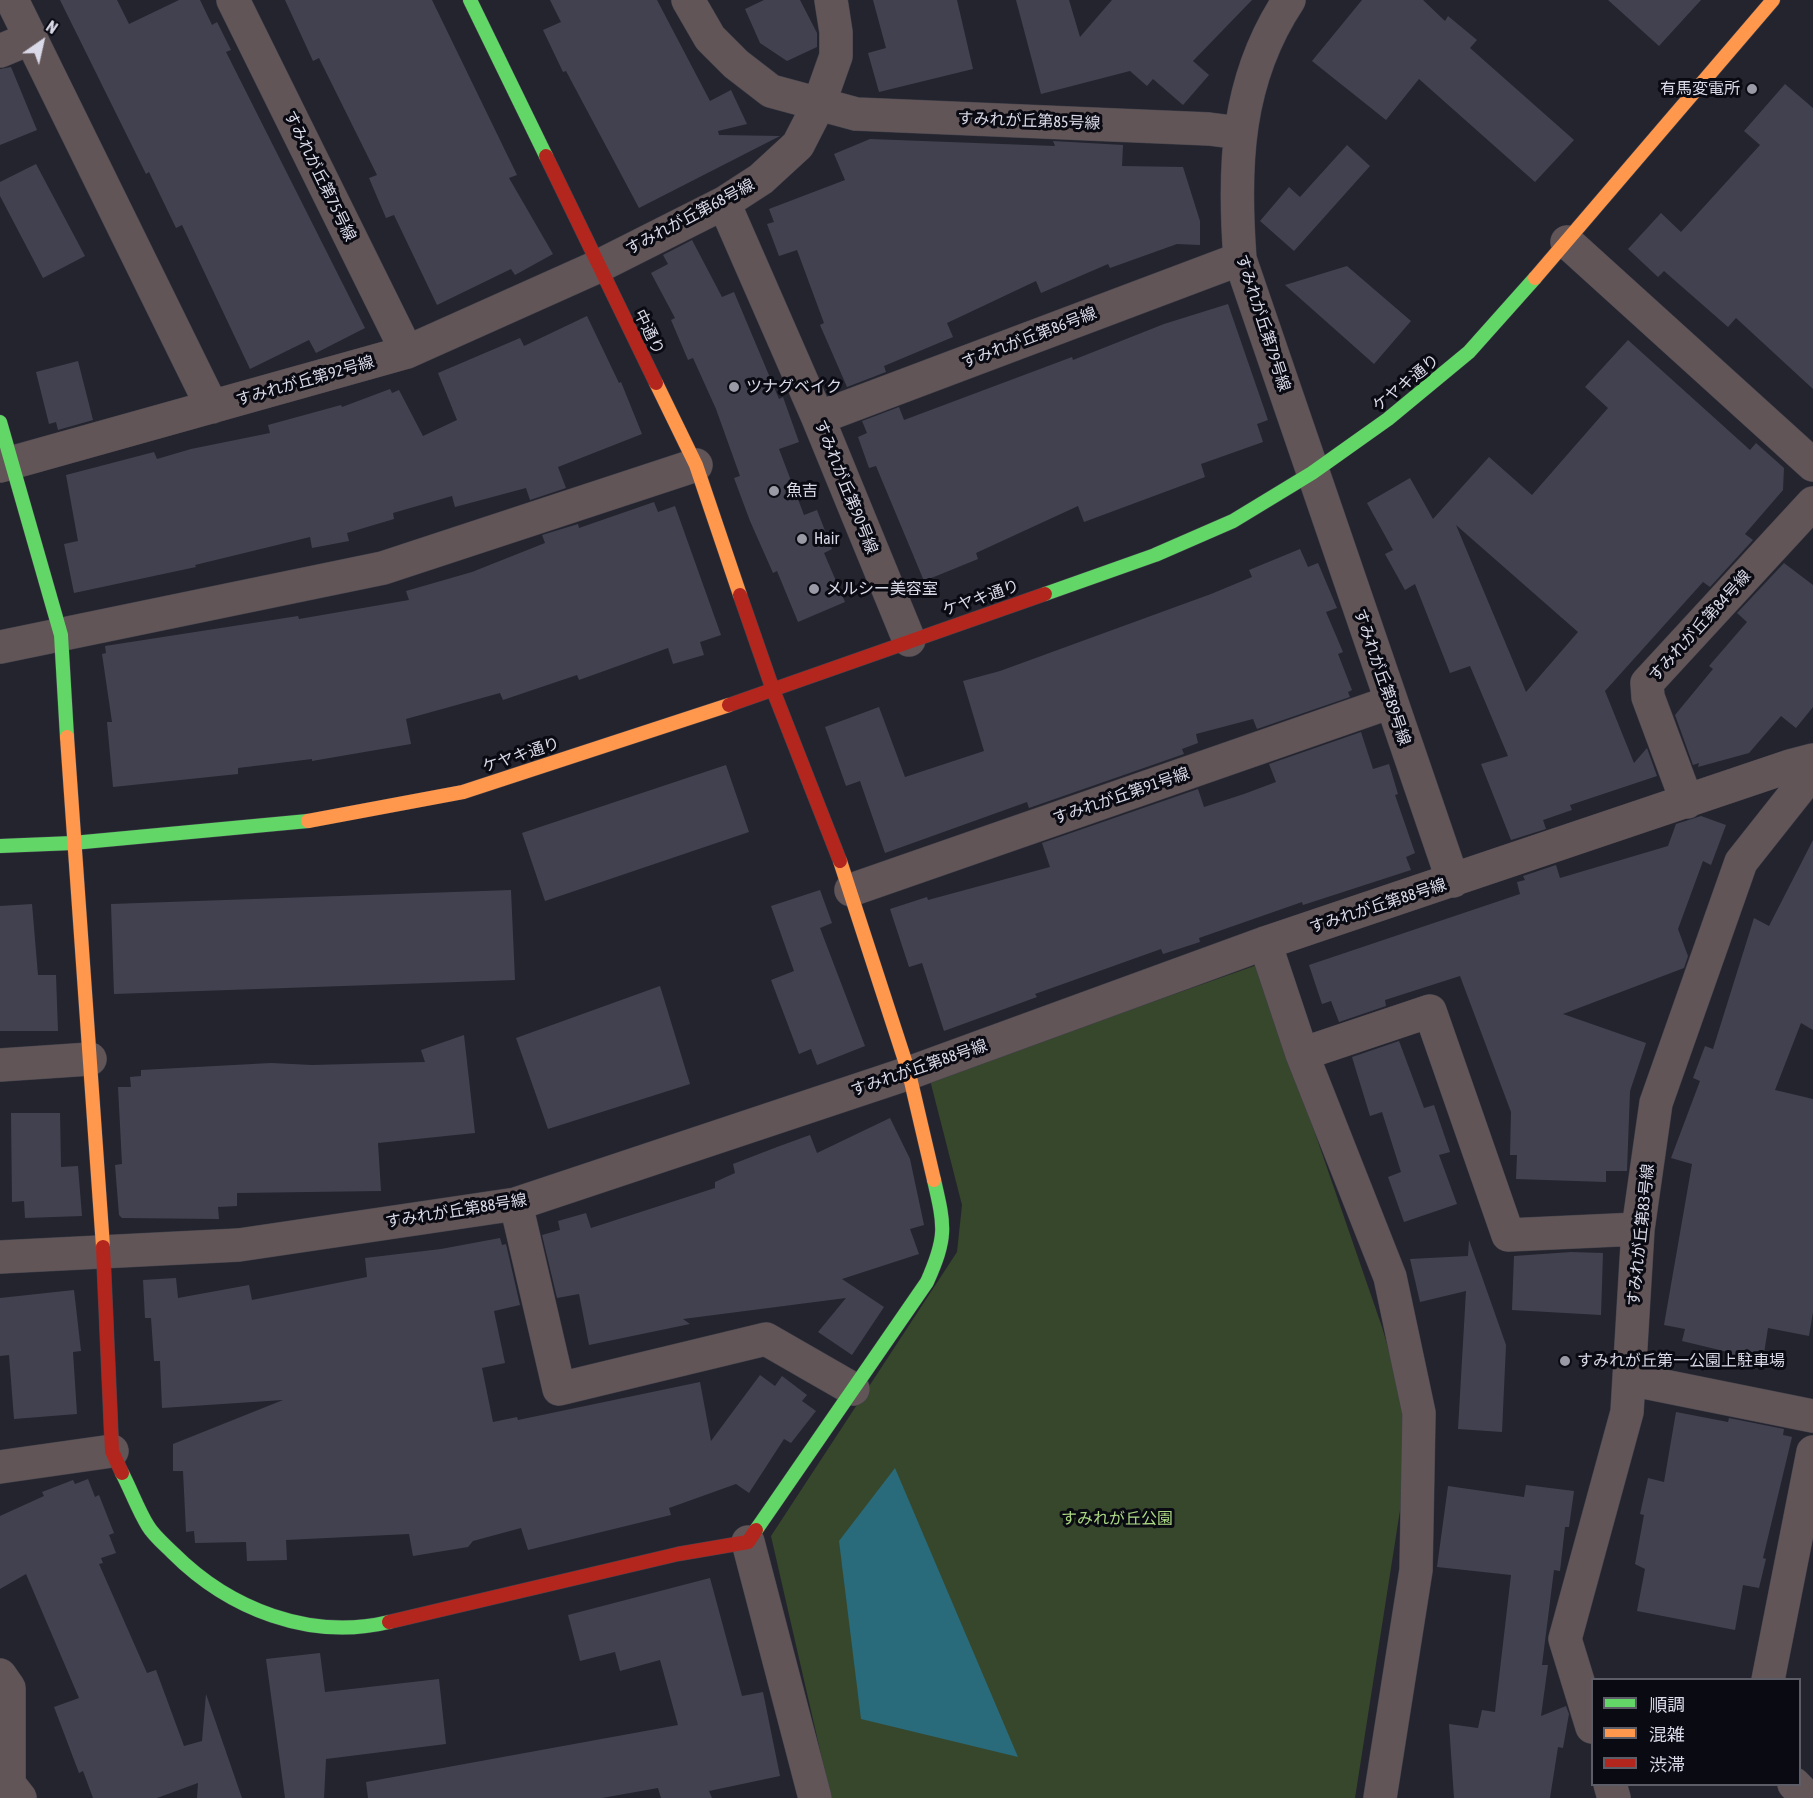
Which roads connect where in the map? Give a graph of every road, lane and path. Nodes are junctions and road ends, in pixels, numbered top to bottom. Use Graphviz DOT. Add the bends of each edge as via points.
graph roads {
  1 [pos="12,0"];
  2 [pos="233,0"];
  3 [pos="470,0"];
  4 [pos="688,0"];
  5 [pos="831,0"];
  6 [pos="1289,0"];
  7 [pos="1773,0"];
  8 [pos="31,38"];
  9 [pos="0,51"];
  10 [pos="819,104"];
  11 [pos="1240,133"];
  12 [pos="724,202"];
  13 [pos="1567,242"];
  14 [pos="1240,259"];
  15 [pos="598,266"];
  16 [pos="407,352"];
  17 [pos="212,407"];
  18 [pos="818,418"];
  19 [pos="0,422"];
  20 [pos="696,465"];
  21 [pos="1813,465"];
  22 [pos="5,466"];
  23 [pos="1312,473"];
  24 [pos="1813,503"];
  25 [pos="61,635"];
  26 [pos="909,640"];
  27 [pos="0,647"];
  28 [pos="773,690"];
  29 [pos="1391,702"];
  30 [pos="1813,760"];
  31 [pos="1813,771"];
  32 [pos="1687,802"];
  33 [pos="73,843"];
  34 [pos="0,846"];
  35 [pos="1453,881"];
  36 [pos="851,890"];
  37 [pos="1265,943"];
  38 [pos="1302,1054"];
  39 [pos="90,1059"];
  40 [pos="0,1065"];
  41 [pos="909,1072"];
  42 [pos="516,1204"];
  43 [pos="1638,1229"];
  44 [pos="103,1251"];
  45 [pos="0,1257"];
  46 [pos="1629,1379"];
  47 [pos="853,1389"];
  48 [pos="1813,1416"];
  49 [pos="112,1451"];
  50 [pos="1813,1452"];
  51 [pos="0,1467"];
  52 [pos="748,1542"];
  53 [pos="0,1675"];
  54 [pos="1768,1678"];
  55 [pos="1591,1721"];
  56 [pos="1795,1786"];
  57 [pos="20,1798"];
  58 [pos="816,1798"];
  59 [pos="1380,1798"];
  60 [pos="1808,1798"];
  1 -- 8 [label="street"];
  2 -- 16 [label="street, すみれが丘第75号線"];
  3 -- 15 [label="street, 中通り"];
  4 -- 10 [label="street, すみれが丘第85号線" via="710,39 736,64 771,91"];
  5 -- 10 [label="street, すみれが丘第68号線" via="836,56"];
  6 -- 11 [label="street, すみれが丘第79号線" via="1275,21 1252,77"];
  7 -- 13 [label="street, ケヤキ通り"];
  8 -- 9 [label="street"];
  8 -- 17 [label="street"];
  10 -- 11 [label="street, すみれが丘第85号線" via="856,114"];
  10 -- 12 [label="street, すみれが丘第68号線" via="798,145 761,179"];
  11 -- 14 [label="street, すみれが丘第79号線" via="1235,193"];
  12 -- 15 [label="street, すみれが丘第68号線"];
  12 -- 18 [label="street, すみれが丘第90号線"];
  13 -- 21 [label="street"];
  13 -- 23 [label="street, ケヤキ通り" via="1469,352 1388,419"];
  14 -- 18 [label="street, すみれが丘第86号線"];
  14 -- 23 [label="street, すみれが丘第79号線"];
  15 -- 16 [label="street, すみれが丘第92号線"];
  15 -- 20 [label="street, 中通り"];
  16 -- 17 [label="street, すみれが丘第92号線"];
  17 -- 22 [label="street, すみれが丘第92号線"];
  18 -- 26 [label="street, すみれが丘第90号線"];
  19 -- 22 [label="street"];
  20 -- 25 [label="street" via="382,568"];
  20 -- 28 [label="street, 中通り"];
  22 -- 25 [label="street"];
  23 -- 26 [label="street, ケヤキ通り" via="1233,521 1155,555"];
  23 -- 29 [label="street, すみれが丘第89号線"];
  24 -- 32 [label="street, すみれが丘第84号線" via="1647,683 1648,697"];
  25 -- 27 [label="street"];
  25 -- 33 [label="street"];
  26 -- 28 [label="street, ケヤキ通り"];
  28 -- 33 [label="street, ケヤキ通り" via="463,792 411,804 296,823"];
  28 -- 36 [label="street, 中通り"];
  29 -- 35 [label="street, すみれが丘第89号線"];
  29 -- 36 [label="street, すみれが丘第91号線"];
  30 -- 32 [label="street, すみれが丘第88号線"];
  31 -- 43 [label="street, すみれが丘第83号線" via="1741,862 1656,1103"];
  32 -- 35 [label="street, すみれが丘第88号線"];
  33 -- 34 [label="street, ケヤキ通り"];
  33 -- 39 [label="street"];
  35 -- 37 [label="street, すみれが丘第88号線"];
  36 -- 41 [label="street, 中通り"];
  37 -- 38 [label="street"];
  37 -- 41 [label="street, すみれが丘第88号線"];
  38 -- 43 [label="street" via="1430,1011 1508,1235"];
  38 -- 59 [label="street" via="1390,1277 1419,1413 1416,1570"];
  39 -- 40 [label="street"];
  39 -- 44 [label="street"];
  41 -- 42 [label="street, すみれが丘第88号線"];
  41 -- 47 [label="street, 中通り" via="943,1220 941,1251 927,1282"];
  42 -- 44 [label="street, すみれが丘第88号線" via="239,1245"];
  42 -- 47 [label="street" via="559,1389 766,1339"];
  43 -- 46 [label="street, すみれが丘第83号線"];
  44 -- 45 [label="street, すみれが丘第88号線"];
  44 -- 49 [label="street"];
  46 -- 48 [label="street"];
  46 -- 55 [label="street, すみれが丘第83号線" via="1627,1412 1565,1639"];
  47 -- 52 [label="street, 中通り"];
  49 -- 51 [label="street"];
  49 -- 52 [label="street" via="149,1528 196,1576 245,1606 302,1625 368,1627 678,1554"];
  50 -- 54 [label="street"];
  52 -- 58 [label="street"];
  53 -- 57 [label="street" via="9,1688 9,1784"];
  56 -- 60 [label="street"];
}
